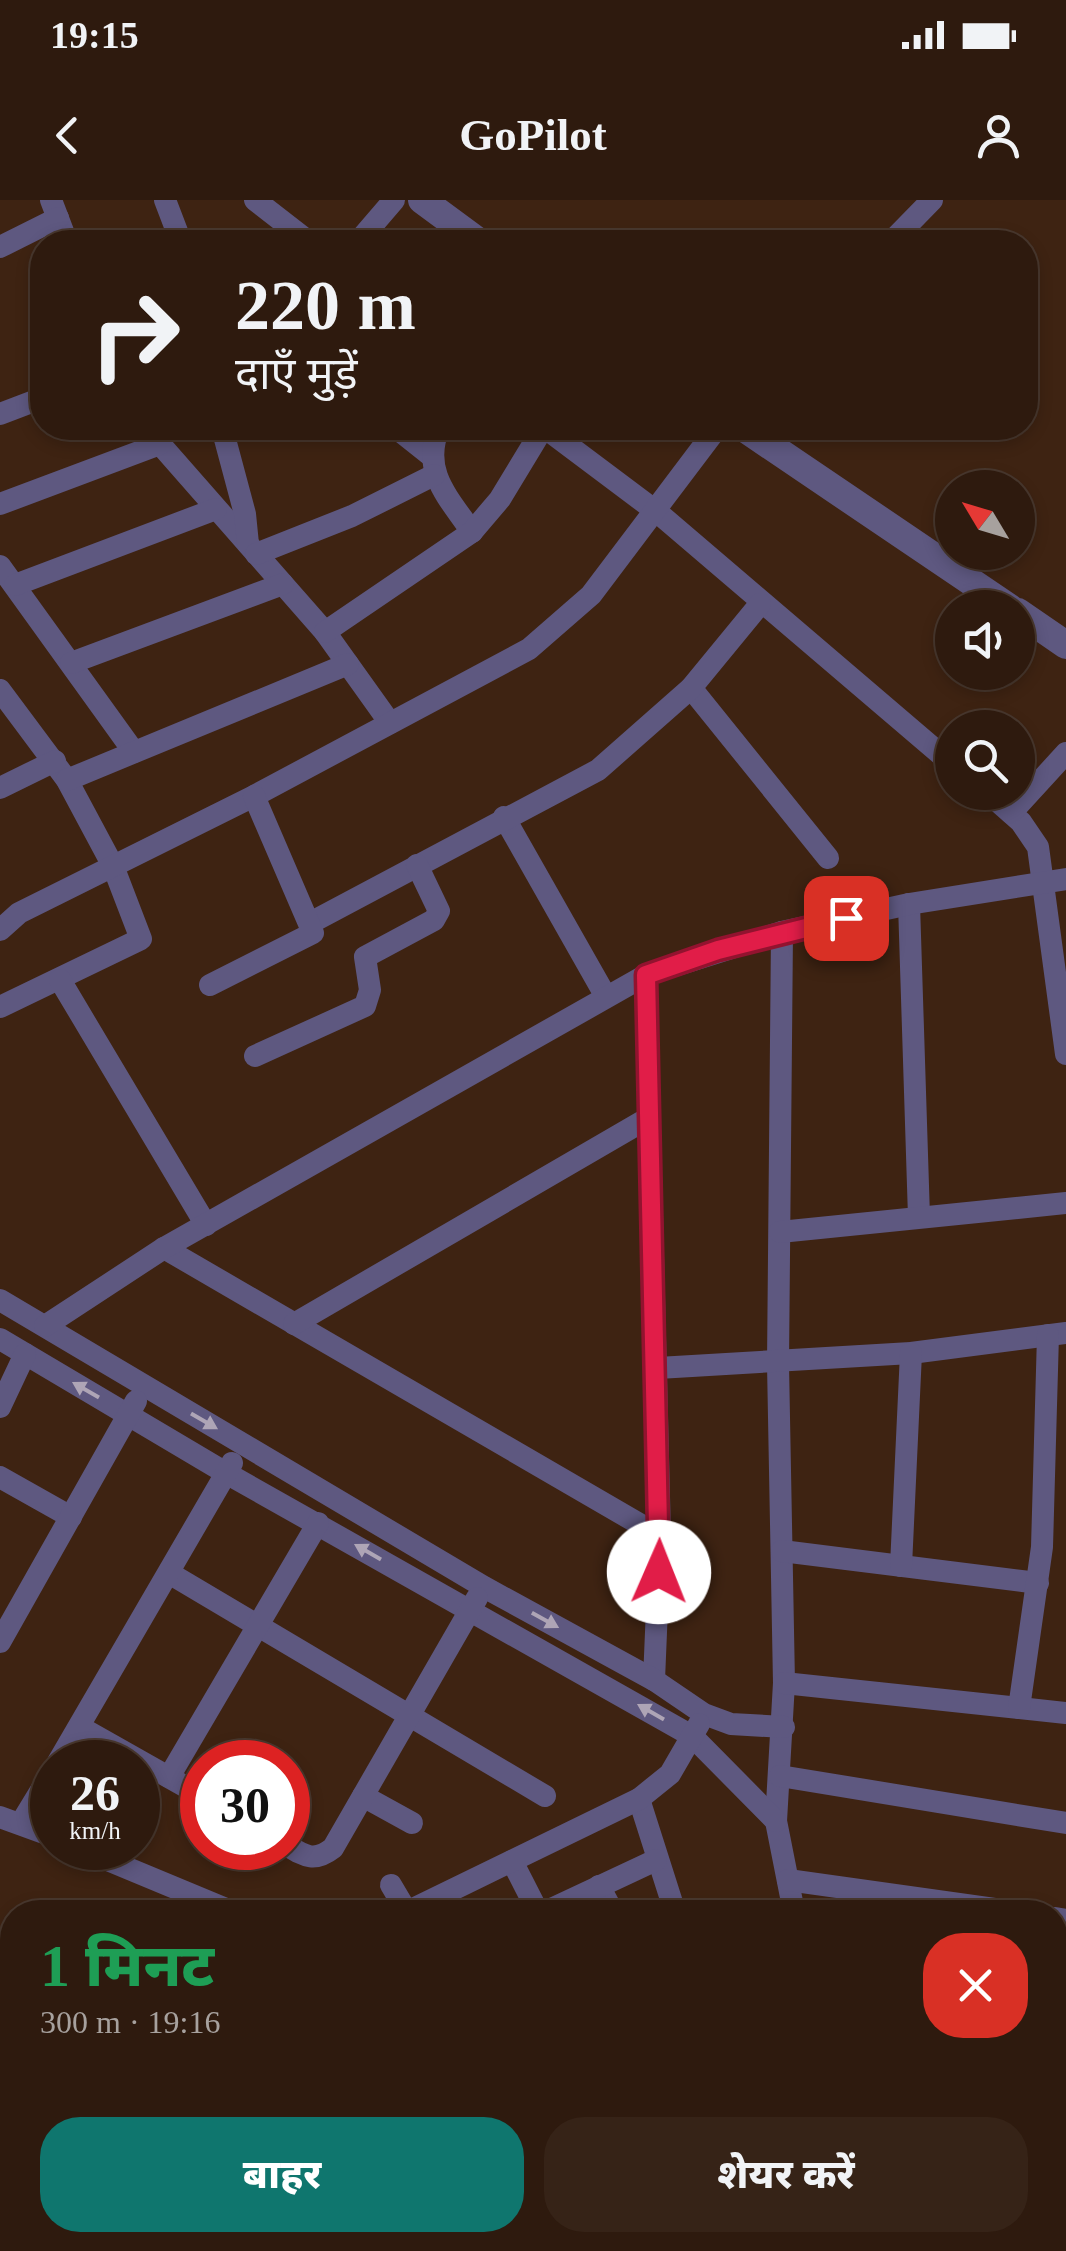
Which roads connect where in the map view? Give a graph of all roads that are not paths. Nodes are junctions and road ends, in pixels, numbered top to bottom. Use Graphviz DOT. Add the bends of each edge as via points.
graph roads {
  1 [pos="165,200"];
  2 [pos="254,200"];
  3 [pos="394,200"];
  4 [pos="422,200"];
  5 [pos="932,200"];
  6 [pos="54,209"];
  7 [pos="176,230"];
  8 [pos="293,230"];
  9 [pos="368,230"];
  10 [pos="462,230"];
  11 [pos="903,230"];
  12 [pos="0,246"];
  13 [pos="30,402"];
  14 [pos="1,410"];
  15 [pos="144,440"];
  16 [pos="156,440"];
  17 [pos="225,440"];
  18 [pos="408,440"];
  19 [pos="437,440"];
  20 [pos="537,440"];
  21 [pos="560,440"];
  22 [pos="708,440"];
  23 [pos="762,440"];
  24 [pos="432,465"];
  25 [pos="0,504"];
  26 [pos="216,508"];
  27 [pos="657,512"];
  28 [pos="472,532"];
  29 [pos="252,549"];
  30 [pos="5,576"];
  31 [pos="282,584"];
  32 [pos="983,590"];
  33 [pos="760,604"];
  34 [pos="1035,624"];
  35 [pos="325,632"];
  36 [pos="1066,645"];
  37 [pos="71,663"];
  38 [pos="348,664"];
  39 [pos="692,688"];
  40 [pos="0,690"];
  41 [pos="390,723"];
  42 [pos="935,750"];
  43 [pos="134,752"];
  44 [pos="1066,753"];
  45 [pos="61,770"];
  46 [pos="0,788"];
  47 [pos="254,796"];
  48 [pos="1007,810"];
  49 [pos="1011,813"];
  50 [pos="504,816"];
  51 [pos="828,858"];
  52 [pos="417,865"];
  53 [pos="112,866"];
  54 [pos="1056,880"];
  55 [pos="908,904"];
  56 [pos="312,922"];
  57 [pos="0,930"];
  58 [pos="782,932"];
  59 [pos="646,975"];
  60 [pos="60,980"];
  61 [pos="210,985"];
  62 [pos="606,995"];
  63 [pos="0,1007"];
  64 [pos="1066,1054"];
  65 [pos="255,1056"];
  66 [pos="650,1117"];
  67 [pos="1066,1203"];
  68 [pos="919,1218"];
  69 [pos="206,1225"];
  70 [pos="780,1232"];
  71 [pos="164,1248"];
  72 [pos="0,1300"];
  73 [pos="294,1324"];
  74 [pos="46,1326"];
  75 [pos="1057,1334"];
  76 [pos="0,1339"];
  77 [pos="911,1353"];
  78 [pos="26,1354"];
  79 [pos="778,1364"];
  80 [pos="658,1368"];
  81 [pos="144,1386"];
  82 [pos="0,1407"];
  83 [pos="129,1415"];
  84 [pos="244,1443"];
  85 [pos="226,1473"];
  86 [pos="0,1476"];
  87 [pos="71,1517"];
  88 [pos="318,1523"];
  89 [pos="660,1536"];
  90 [pos="782,1552"];
  91 [pos="901,1566"];
  92 [pos="169,1572"];
  93 [pos="1038,1583"];
  94 [pos="484,1587"];
  95 [pos="470,1611"];
  96 [pos="258,1626"];
  97 [pos="0,1642"];
  98 [pos="654,1680"];
  99 [pos="784,1683"];
  100 [pos="1020,1708"];
  101 [pos="1066,1713"];
  102 [pos="704,1714"];
  103 [pos="412,1716"];
  104 [pos="80,1727"];
  105 [pos="784,1727"];
  106 [pos="692,1736"];
  107 [pos="72,1740"];
  108 [pos="780,1776"];
  109 [pos="170,1777"];
  110 [pos="180,1783"];
  111 [pos="363,1796"];
  112 [pos="545,1796"];
  113 [pos="30,1797"];
  114 [pos="638,1799"];
  115 [pos="10,1820"];
  116 [pos="776,1822"];
  117 [pos="412,1823"];
  118 [pos="1066,1823"];
  119 [pos="310,1858"];
  120 [pos="656,1860"];
  121 [pos="512,1861"];
  122 [pos="132,1870"];
  123 [pos="788,1880"];
  124 [pos="390,1884"];
  125 [pos="599,1886"];
  126 [pos="204,1900"];
  127 [pos="400,1900"];
  128 [pos="432,1900"];
  129 [pos="534,1900"];
  130 [pos="568,1900"];
  131 [pos="606,1900"];
  132 [pos="671,1900"];
  133 [pos="792,1900"];
  134 [pos="930,1900"];
  1 -- 7 [label="street"];
  2 -- 8 [label="street"];
  3 -- 9 [label="street"];
  4 -- 10 [label="street"];
  5 -- 11 [label="street"];
  6 -- 12 [label="street"];
  13 -- 14 [label="street"];
  15 -- 25 [label="street"];
  16 -- 26 [label="street"];
  17 -- 29 [label="street"];
  18 -- 24 [label="street"];
  19 -- 24 [label="street"];
  20 -- 28 [label="street"];
  21 -- 27 [label="street"];
  22 -- 27 [label="street"];
  23 -- 32 [label="street"];
  24 -- 28 [label="street"];
  24 -- 29 [label="street" via="368,508"];
  26 -- 29 [label="street"];
  26 -- 30 [label="street"];
  27 -- 33 [label="street"];
  27 -- 41 [label="street" via="564,624 529,650"];
  28 -- 35 [label="street"];
  29 -- 31 [label="street"];
  30 -- 37 [label="street"];
  31 -- 35 [label="street"];
  31 -- 37 [label="street"];
  33 -- 39 [label="street"];
  33 -- 42 [label="street"];
  34 -- 36 [label="street"];
  35 -- 38 [label="street"];
  37 -- 43 [label="street"];
  38 -- 41 [label="street"];
  38 -- 43 [label="street"];
  39 -- 50 [label="street" via="598,770"];
  39 -- 51 [label="street"];
  40 -- 45 [label="street"];
  41 -- 47 [label="street"];
  43 -- 45 [label="street"];
  44 -- 49 [label="street"];
  45 -- 46 [label="street"];
  45 -- 53 [label="street"];
  47 -- 53 [label="street"];
  47 -- 56 [label="street"];
  48 -- 49 [label="street"];
  49 -- 54 [label="street"];
  50 -- 52 [label="street"];
  50 -- 62 [label="street"];
  52 -- 56 [label="street"];
  52 -- 65 [label="street" via="439,911 434,920 364,957 370,990 364,1006"];
  53 -- 57 [label="street" via="19,913"];
  53 -- 60 [label="street" via="142,939"];
  54 -- 55 [label="street"];
  54 -- 64 [label="street"];
  55 -- 58 [label="street"];
  55 -- 68 [label="street"];
  56 -- 61 [label="street" via="310,939"];
  58 -- 59 [label="street"];
  58 -- 70 [label="street"];
  59 -- 62 [label="street"];
  59 -- 66 [label="street"];
  60 -- 63 [label="street"];
  60 -- 69 [label="street"];
  62 -- 69 [label="street"];
  66 -- 73 [label="street"];
  66 -- 80 [label="street"];
  67 -- 68 [label="street"];
  68 -- 70 [label="street"];
  69 -- 71 [label="street"];
  70 -- 79 [label="street"];
  71 -- 73 [label="street"];
  71 -- 74 [label="street"];
  72 -- 74 [label="street"];
  73 -- 89 [label="street"];
  74 -- 81 [label="street"];
  75 -- 77 [label="street"];
  75 -- 93 [label="street"];
  76 -- 78 [label="street"];
  77 -- 79 [label="street"];
  77 -- 91 [label="street"];
  78 -- 82 [label="street"];
  83 -- 78 [label="street, one-way"];
  79 -- 80 [label="street"];
  79 -- 90 [label="street"];
  80 -- 89 [label="street"];
  81 -- 83 [label="street"];
  81 -- 84 [label="street, one-way"];
  83 -- 85 [label="street"];
  83 -- 87 [label="street"];
  84 -- 85 [label="street"];
  84 -- 94 [label="street"];
  85 -- 88 [label="street"];
  85 -- 92 [label="street"];
  86 -- 87 [label="street"];
  87 -- 97 [label="street"];
  95 -- 88 [label="street, one-way"];
  88 -- 96 [label="street"];
  89 -- 98 [label="street"];
  90 -- 91 [label="street"];
  90 -- 99 [label="street"];
  91 -- 93 [label="street"];
  92 -- 96 [label="street"];
  92 -- 104 [label="street"];
  93 -- 100 [label="street"];
  94 -- 95 [label="street"];
  94 -- 98 [label="street, one-way"];
  95 -- 103 [label="street"];
  106 -- 95 [label="street, one-way"];
  96 -- 103 [label="street"];
  96 -- 109 [label="street"];
  98 -- 102 [label="street"];
  99 -- 100 [label="street"];
  99 -- 105 [label="street"];
  100 -- 101 [label="street"];
  102 -- 105 [label="street" via="731,1724"];
  102 -- 106 [label="street"];
  103 -- 111 [label="street"];
  103 -- 112 [label="street"];
  104 -- 107 [label="street"];
  104 -- 109 [label="street"];
  105 -- 108 [label="street"];
  106 -- 114 [label="street" via="670,1774"];
  106 -- 116 [label="street"];
  108 -- 116 [label="street"];
  108 -- 118 [label="street"];
  109 -- 110 [label="street"];
  111 -- 117 [label="street"];
  111 -- 119 [label="street" via="333,1848"];
  113 -- 115 [label="street"];
  114 -- 120 [label="street"];
  114 -- 121 [label="street"];
  116 -- 123 [label="street"];
  120 -- 125 [label="street"];
  120 -- 132 [label="street"];
  121 -- 128 [label="street"];
  121 -- 129 [label="street"];
  122 -- 126 [label="street"];
  123 -- 133 [label="street"];
  123 -- 134 [label="street"];
  124 -- 127 [label="street"];
  125 -- 130 [label="street"];
  125 -- 131 [label="street"];
}
